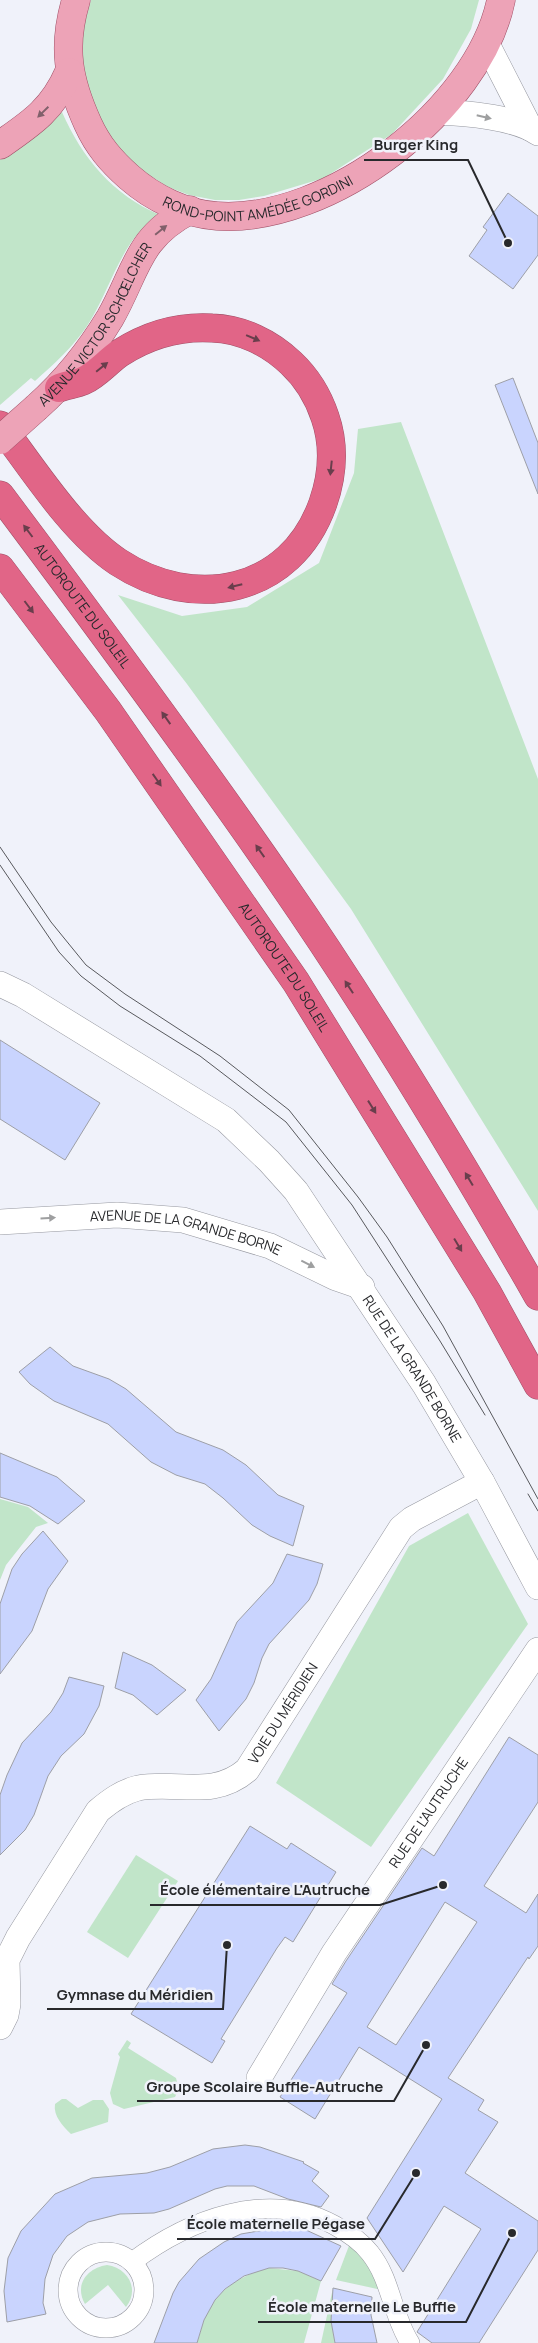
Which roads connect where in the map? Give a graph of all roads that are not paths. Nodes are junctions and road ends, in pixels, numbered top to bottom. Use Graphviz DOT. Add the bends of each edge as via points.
graph roads {
  1 [pos="76,0"];
  2 [pos="501,0"];
  3 [pos="487,44"];
  4 [pos="69,72"];
  5 [pos="437,112"];
  6 [pos="534,130"];
  7 [pos="0,145"];
  8 [pos="190,210"];
  9 [pos="59,388"];
  10 [pos="0,425"];
  11 [pos="0,440"];
  12 [pos="0,495"];
  13 [pos="0,568"];
  14 [pos="0,984"];
  15 [pos="0,1222"];
  16 [pos="362,1287"];
  17 [pos="538,1296"];
  18 [pos="538,1385"];
  19 [pos="482,1482"];
  20 [pos="538,1587"];
  21 [pos="538,1650"];
  22 [pos="0,2027"];
  23 [pos="259,2078"];
  24 [pos="132,2262"];
  25 [pos="410,2343"];
  1 -- 4 [label="main road, ROND-POINT AMÉDÉE GORDINI" via="69,33"];
  2 -- 3 [label="main road, ROND-POINT AMÉDÉE GORDINI"];
  3 -- 5 [label="main road, ROND-POINT AMÉDÉE GORDINI"];
  3 -- 6 [label="street"];
  4 -- 7 [label="main road, one-way" via="50,106 30,125"];
  4 -- 8 [label="main road, ROND-POINT AMÉDÉE GORDINI" via="76,97 96,142 105,153 140,187"];
  5 -- 6 [label="street, one-way" via="469,114"];
  5 -- 8 [label="main road, ROND-POINT AMÉDÉE GORDINI" via="367,170 302,201 246,216 215,216"];
  9 -- 8 [label="main road, AVENUE VICTOR SCHŒLCHER, one-way" via="110,318 153,236 174,218"];
  9 -- 10 [label="highway, one-way" via="85,380 133,345 169,331 220,328 261,341 285,357 307,380 328,426 331,475 310,531 281,564 240,585 201,590 154,581 117,561 88,536"];
  9 -- 11 [label="main road, AVENUE VICTOR SCHŒLCHER, bridge"];
  17 -- 12 [label="highway, AUTOROUTE DU SOLEIL, one-way" via="420,1097 284,886 147,691"];
  13 -- 18 [label="highway, AUTOROUTE DU SOLEIL, one-way" via="108,711 296,982 487,1292"];
  14 -- 16 [label="street, RUE DE LA GRANDE BORNE" via="23,994 226,1120 296,1190"];
  15 -- 16 [label="street, AVENUE DE LA GRANDE BORNE, one-way" via="117,1215 183,1220 270,1246"];
  16 -- 19 [label="street, RUE DE LA GRANDE BORNE"];
  19 -- 20 [label="street, RUE DE LA GRANDE BORNE"];
  19 -- 22 [label="street, VOIE DU MÉRIDIEN" via="401,1528 247,1770 234,1781 217,1786 139,1788 112,1799 98,1812 7,1960 8,2004"];
  21 -- 23 [label="street, RUE DE L'AUTRUCHE" via="334,1953"];
  24 -- 24 [label="street" via="122,2255 98,2252 77,2265 68,2287 69,2299 82,2320 106,2328 119,2326 135,2314 144,2297 144,2284"];
  24 -- 25 [label="street" via="160,2242 238,2211 267,2208 305,2214 350,2234 370,2252 382,2272 401,2329"];
}
